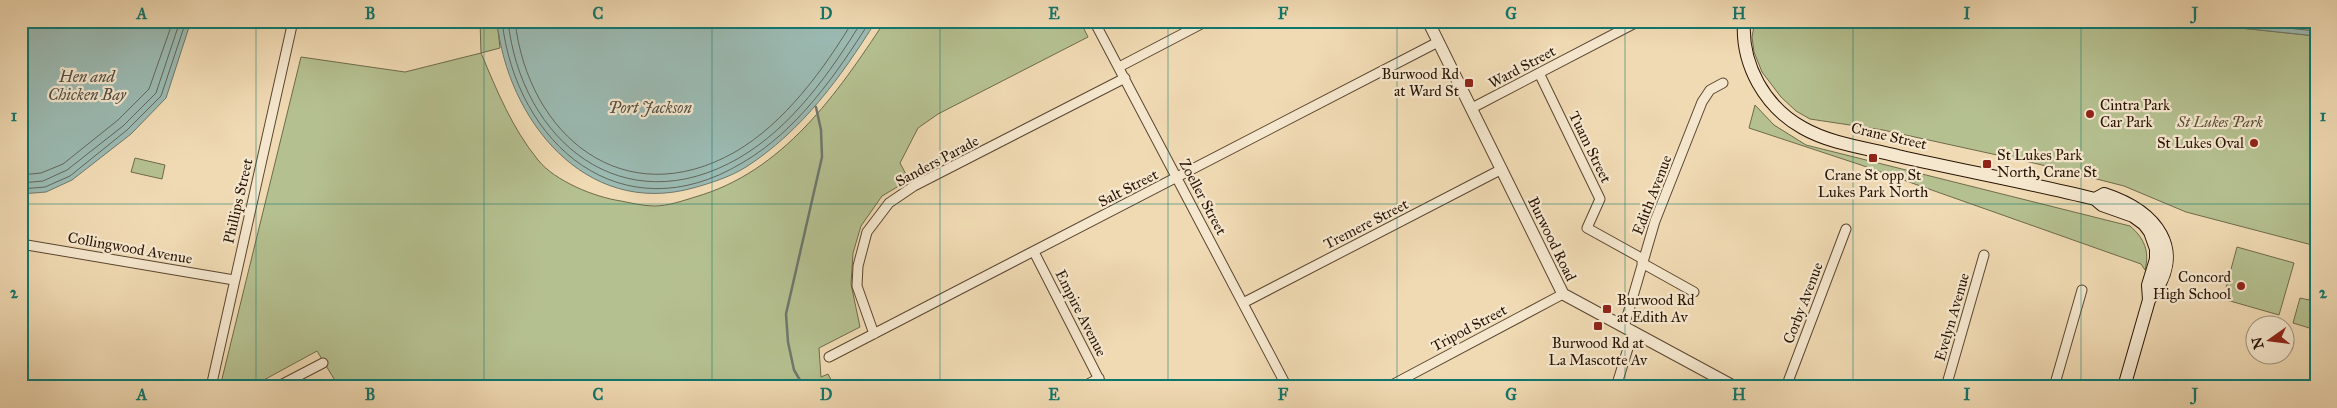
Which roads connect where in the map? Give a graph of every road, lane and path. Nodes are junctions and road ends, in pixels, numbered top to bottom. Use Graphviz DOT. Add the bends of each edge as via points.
graph roads {
  1 [pos="293,21"];
  2 [pos="1094,21"];
  3 [pos="1206,21"];
  4 [pos="1428,21"];
  5 [pos="1639,21"];
  6 [pos="1744,21"];
  7 [pos="1438,42"];
  8 [pos="1119,67"];
  9 [pos="1539,74"];
  10 [pos="1125,78"];
  11 [pos="1723,83"];
  12 [pos="1472,108"];
  13 [pos="1502,169"];
  14 [pos="1177,179"];
  15 [pos="1846,229"];
  16 [pos="21,244"];
  17 [pos="1034,252"];
  18 [pos="1984,255"];
  19 [pos="1642,261"];
  20 [pos="234,280"];
  21 [pos="2082,290"];
  22 [pos="1694,292"];
  23 [pos="1563,294"];
  24 [pos="1243,303"];
  25 [pos="1629,329"];
  26 [pos="874,334"];
  27 [pos="829,357"];
  28 [pos="323,363"];
  29 [pos="1101,383"];
  30 [pos="21,384"];
  31 [pos="40,387"];
  32 [pos="211,387"];
  33 [pos="277,387"];
  34 [pos="1083,387"];
  35 [pos="1287,387"];
  36 [pos="1388,387"];
  37 [pos="1616,387"];
  38 [pos="1735,387"];
  39 [pos="1786,387"];
  40 [pos="1946,387"];
  41 [pos="2054,387"];
  42 [pos="2124,387"];
  1 -- 20 [label="street, Phillips Street"];
  2 -- 8 [label="street, Zoeller Street"];
  3 -- 8 [label="street"];
  4 -- 7 [label="street, Burwood Road"];
  5 -- 9 [label="street, Ward Street"];
  6 -- 42 [label="main road, Crane Street" via="1746,55 1756,81 1778,110 1803,128 1820,136 1877,151 2095,199 2144,224 2150,232 2156,254 2148,285 2149,300"];
  7 -- 12 [label="street, Burwood Road"];
  7 -- 14 [label="street, Salt Street"];
  8 -- 10 [label="street, Zoeller Street"];
  9 -- 12 [label="street, Ward Street"];
  9 -- 19 [label="street, Tuam Street" via="1600,199 1587,228"];
  10 -- 14 [label="street, Zoeller Street"];
  10 -- 26 [label="street, Sanders Parade" via="914,186 888,203 867,232 858,266 857,286"];
  11 -- 19 [label="street, Edith Avenue" via="1710,90 1702,102"];
  12 -- 13 [label="street, Burwood Road"];
  13 -- 23 [label="street, Burwood Road"];
  13 -- 24 [label="street, Tremere Street"];
  14 -- 17 [label="street, Salt Street"];
  14 -- 24 [label="street, Zoeller Street"];
  15 -- 39 [label="street, Corby Avenue"];
  16 -- 20 [label="street, Collingwood Avenue"];
  17 -- 26 [label="street, Salt Street"];
  17 -- 29 [label="street, Empire Avenue"];
  18 -- 40 [label="street, Evelyn Avenue"];
  19 -- 22 [label="street, Tuam Street"];
  19 -- 25 [label="street, Edith Avenue"];
  20 -- 32 [label="street, Phillips Street"];
  21 -- 41 [label="street"];
  23 -- 25 [label="street, Burwood Road"];
  23 -- 36 [label="street, Tripod Street"];
  24 -- 35 [label="street, Zoeller Street"];
  25 -- 37 [label="street, Edith Avenue"];
  25 -- 38 [label="street, Burwood Road"];
  26 -- 27 [label="street, Salt Street"];
  28 -- 33 [label="street"];
  29 -- 34 [label="street"];
  30 -- 31 [label="street"];
}
